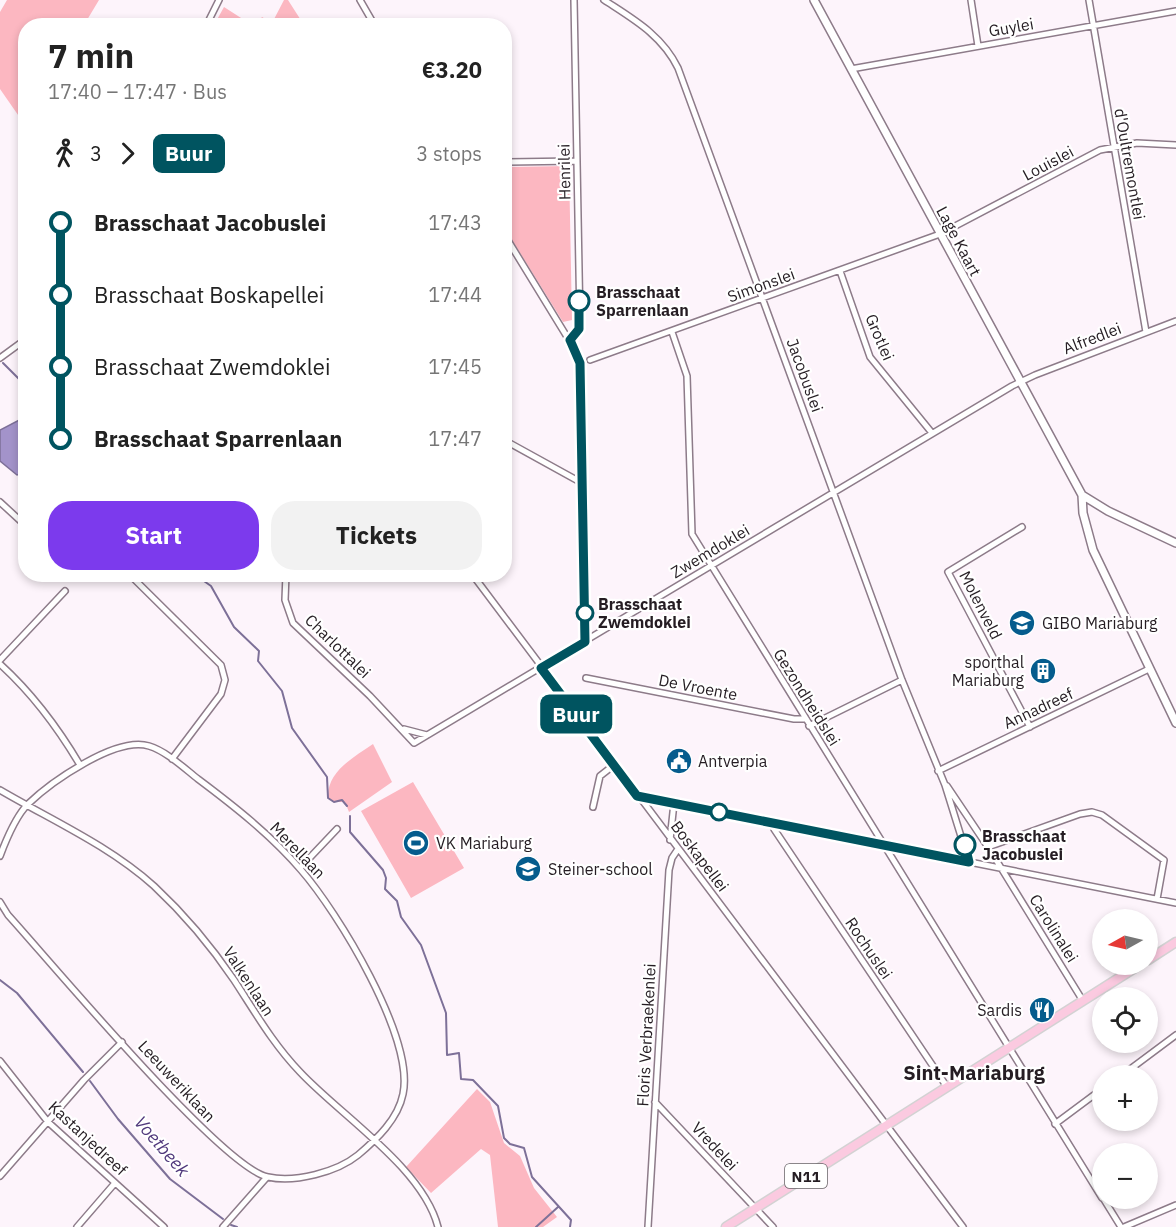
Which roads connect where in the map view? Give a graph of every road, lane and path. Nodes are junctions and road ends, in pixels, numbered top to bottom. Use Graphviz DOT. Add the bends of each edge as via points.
graph roads {
  1 [pos="219,0"];
  2 [pos="360,0"];
  3 [pos="574,0"];
  4 [pos="604,0"];
  5 [pos="814,0"];
  6 [pos="970,0"];
  7 [pos="1089,0"];
  8 [pos="1176,11"];
  9 [pos="210,18"];
  10 [pos="370,18"];
  11 [pos="1092,26"];
  12 [pos="978,46"];
  13 [pos="851,69"];
  14 [pos="1176,145"];
  15 [pos="1114,147"];
  16 [pos="577,161"];
  17 [pos="512,162"];
  18 [pos="940,234"];
  19 [pos="512,247"];
  20 [pos="840,271"];
  21 [pos="763,298"];
  22 [pos="1176,321"];
  23 [pos="672,332"];
  24 [pos="1146,332"];
  25 [pos="570,340"];
  26 [pos="18,345"];
  27 [pos="0,358"];
  28 [pos="590,360"];
  29 [pos="1019,382"];
  30 [pos="932,433"];
  31 [pos="512,444"];
  32 [pos="582,483"];
  33 [pos="834,492"];
  34 [pos="1082,495"];
  35 [pos="0,502"];
  36 [pos="18,519"];
  37 [pos="1022,527"];
  38 [pos="1176,543"];
  39 [pos="711,567"];
  40 [pos="137,582"];
  41 [pos="286,582"];
  42 [pos="478,582"];
  43 [pos="65,591"];
  44 [pos="585,642"];
  45 [pos="0,662"];
  46 [pos="541,668"];
  47 [pos="1149,669"];
  48 [pos="586,678"];
  49 [pos="902,680"];
  50 [pos="804,719"];
  51 [pos="1176,723"];
  52 [pos="809,726"];
  53 [pos="1030,727"];
  54 [pos="410,735"];
  55 [pos="429,735"];
  56 [pos="414,743"];
  57 [pos="172,759"];
  58 [pos="80,765"];
  59 [pos="614,765"];
  60 [pos="938,771"];
  61 [pos="945,785"];
  62 [pos="0,790"];
  63 [pos="637,796"];
  64 [pos="674,803"];
  65 [pos="26,805"];
  66 [pos="593,807"];
  67 [pos="772,823"];
  68 [pos="337,829"];
  69 [pos="670,840"];
  70 [pos="882,845"];
  71 [pos="988,847"];
  72 [pos="678,849"];
  73 [pos="0,856"];
  74 [pos="969,862"];
  75 [pos="300,868"];
  76 [pos="1002,869"];
  77 [pos="1156,899"];
  78 [pos="0,902"];
  79 [pos="1176,903"];
  80 [pos="1176,942"];
  81 [pos="1158,954"];
  82 [pos="1124,975"];
  83 [pos="1083,1001"];
  84 [pos="1176,1035"];
  85 [pos="122,1041"];
  86 [pos="1010,1047"];
  87 [pos="0,1061"];
  88 [pos="1136,1065"];
  89 [pos="946,1087"];
  90 [pos="1092,1096"];
  91 [pos="655,1102"];
  92 [pos="48,1122"];
  93 [pos="1055,1124"];
  94 [pos="886,1125"];
  95 [pos="376,1140"];
  96 [pos="0,1176"];
  97 [pos="267,1177"];
  98 [pos="1092,1182"];
  99 [pos="116,1183"];
  100 [pos="1176,1205"];
  101 [pos="755,1208"];
  102 [pos="1110,1209"];
  103 [pos="648,1225"];
  104 [pos="77,1227"];
  105 [pos="164,1227"];
  106 [pos="224,1227"];
  107 [pos="438,1227"];
  108 [pos="726,1227"];
  109 [pos="773,1227"];
  110 [pos="963,1227"];
  111 [pos="1122,1227"];
  1 -- 9 [label="street"];
  2 -- 10 [label="street"];
  3 -- 16 [label="street, Henrilei"];
  4 -- 21 [label="street, Jacobuslei" via="651,32 674,60"];
  5 -- 13 [label="street, Lage Kaart"];
  6 -- 12 [label="street"];
  7 -- 11 [label="street, d'Oultremontlei"];
  8 -- 11 [label="street, Guylei"];
  11 -- 12 [label="street, Guylei"];
  11 -- 15 [label="street, d'Oultremontlei"];
  12 -- 13 [label="street, Guylei"];
  13 -- 18 [label="street, Lage Kaart"];
  14 -- 15 [label="street, Louislei" via="1148,142"];
  15 -- 18 [label="street, Louislei" via="1100,150"];
  15 -- 24 [label="street, d'Oultremontlei"];
  16 -- 17 [label="street"];
  16 -- 25 [label="street, Henrilei" via="580,324"];
  18 -- 20 [label="street, Simonslei"];
  18 -- 29 [label="street, Lage Kaart"];
  19 -- 25 [label="street"];
  20 -- 21 [label="street, Simonslei"];
  20 -- 30 [label="street, Grotlei" via="870,357"];
  21 -- 23 [label="street, Simonslei"];
  21 -- 33 [label="street, Jacobuslei"];
  22 -- 24 [label="street, Alfredlei"];
  23 -- 28 [label="street, Simonslei"];
  23 -- 39 [label="street, Gezondheidslei" via="687,376 689,522"];
  24 -- 29 [label="street, Alfredlei"];
  25 -- 32 [label="street" via="580,363"];
  26 -- 27 [label="street"];
  29 -- 30 [label="street, Zwemdoklei"];
  29 -- 34 [label="street, Lage Kaart"];
  30 -- 33 [label="street, Zwemdoklei"];
  31 -- 32 [label="street"];
  32 -- 44 [label="street"];
  33 -- 39 [label="street, Zwemdoklei"];
  33 -- 49 [label="street, Jacobuslei"];
  34 -- 38 [label="street"];
  34 -- 47 [label="street" via="1093,550"];
  35 -- 36 [label="street"];
  37 -- 53 [label="street, Molenveld" via="948,572"];
  39 -- 44 [label="street, Zwemdoklei"];
  39 -- 50 [label="street, Gezondheidslei"];
  40 -- 57 [label="street" via="221,665 225,680 221,694"];
  41 -- 54 [label="street, Charlottalei" via="285,600 293,623"];
  42 -- 46 [label="street, Boskapellei"];
  43 -- 45 [label="street"];
  44 -- 46 [label="street, Zwemdoklei"];
  45 -- 58 [label="street" via="36,699"];
  46 -- 55 [label="street, Zwemdoklei"];
  46 -- 59 [label="street, Boskapellei"];
  47 -- 51 [label="street"];
  47 -- 53 [label="street, Annadreef"];
  48 -- 50 [label="street, De Vroente"];
  49 -- 52 [label="street"];
  49 -- 60 [label="street, Jacobuslei"];
  50 -- 52 [label="street, Gezondheidslei"];
  52 -- 70 [label="street, Gezondheidslei"];
  53 -- 60 [label="street, Annadreef"];
  54 -- 55 [label="street, Charlottalei"];
  54 -- 56 [label="street, Charlottalei"];
  55 -- 56 [label="street, Zwemdoklei"];
  57 -- 58 [label="street, Merellaan" via="141,744"];
  57 -- 75 [label="street, Merellaan" via="227,801"];
  58 -- 65 [label="street, Merellaan"];
  59 -- 63 [label="street, Boskapellei"];
  59 -- 66 [label="street" via="600,776"];
  60 -- 61 [label="street, Jacobuslei"];
  61 -- 71 [label="street, Jacobuslei"];
  61 -- 74 [label="street, Jacobuslei"];
  62 -- 65 [label="street, Valkenlaan"];
  63 -- 64 [label="street"];
  63 -- 69 [label="street, Boskapellei"];
  64 -- 67 [label="street"];
  64 -- 69 [label="street"];
  65 -- 73 [label="street"];
  65 -- 95 [label="street, Valkenlaan" via="120,858 155,887 214,952 270,1038 301,1074"];
  67 -- 70 [label="street"];
  67 -- 89 [label="street, Rochuslei"];
  68 -- 75 [label="street"];
  69 -- 72 [label="street, Boskapellei"];
  70 -- 74 [label="street"];
  70 -- 86 [label="street, Gezondheidslei"];
  71 -- 76 [label="street, Jacobuslei"];
  71 -- 77 [label="street" via="1080,814 1102,814 1164,860"];
  72 -- 91 [label="street, Floris Verbraekenlei" via="669,870"];
  72 -- 94 [label="street, Boskapellei"];
  74 -- 76 [label="street"];
  75 -- 95 [label="street, Merellaan" via="360,959 389,1017 403,1058 404,1093 395,1115"];
  76 -- 77 [label="street"];
  76 -- 83 [label="street, Carolinalei"];
  77 -- 79 [label="street"];
  78 -- 85 [label="street, Leeuweriklaan"];
  80 -- 81 [label="main road"];
  82 -- 83 [label="main road, N11"];
  83 -- 86 [label="main road, N11"];
  84 -- 88 [label="street"];
  85 -- 92 [label="street"];
  85 -- 97 [label="street, Leeuweriklaan" via="210,1137"];
  86 -- 89 [label="main road, N11"];
  86 -- 93 [label="street, Gezondheidslei"];
  87 -- 92 [label="street, Kastanjedreef"];
  89 -- 94 [label="main road, N11"];
  90 -- 93 [label="street"];
  91 -- 101 [label="street, Vredelei"];
  91 -- 103 [label="street, Floris Verbraekenlei"];
  92 -- 96 [label="street"];
  92 -- 99 [label="street, Kastanjedreef"];
  93 -- 98 [label="street, Gezondheidslei"];
  94 -- 101 [label="main road, N11"];
  94 -- 110 [label="street, Boskapellei"];
  95 -- 97 [label="street" via="346,1164 311,1176"];
  95 -- 107 [label="street, Valkenlaan" via="424,1196"];
  97 -- 106 [label="street"];
  99 -- 104 [label="street"];
  99 -- 105 [label="street, Kastanjedreef"];
  100 -- 111 [label="street"];
  101 -- 108 [label="main road, N11"];
  101 -- 109 [label="street, Vredelei"];
  102 -- 111 [label="street, Gezondheidslei"];
}
